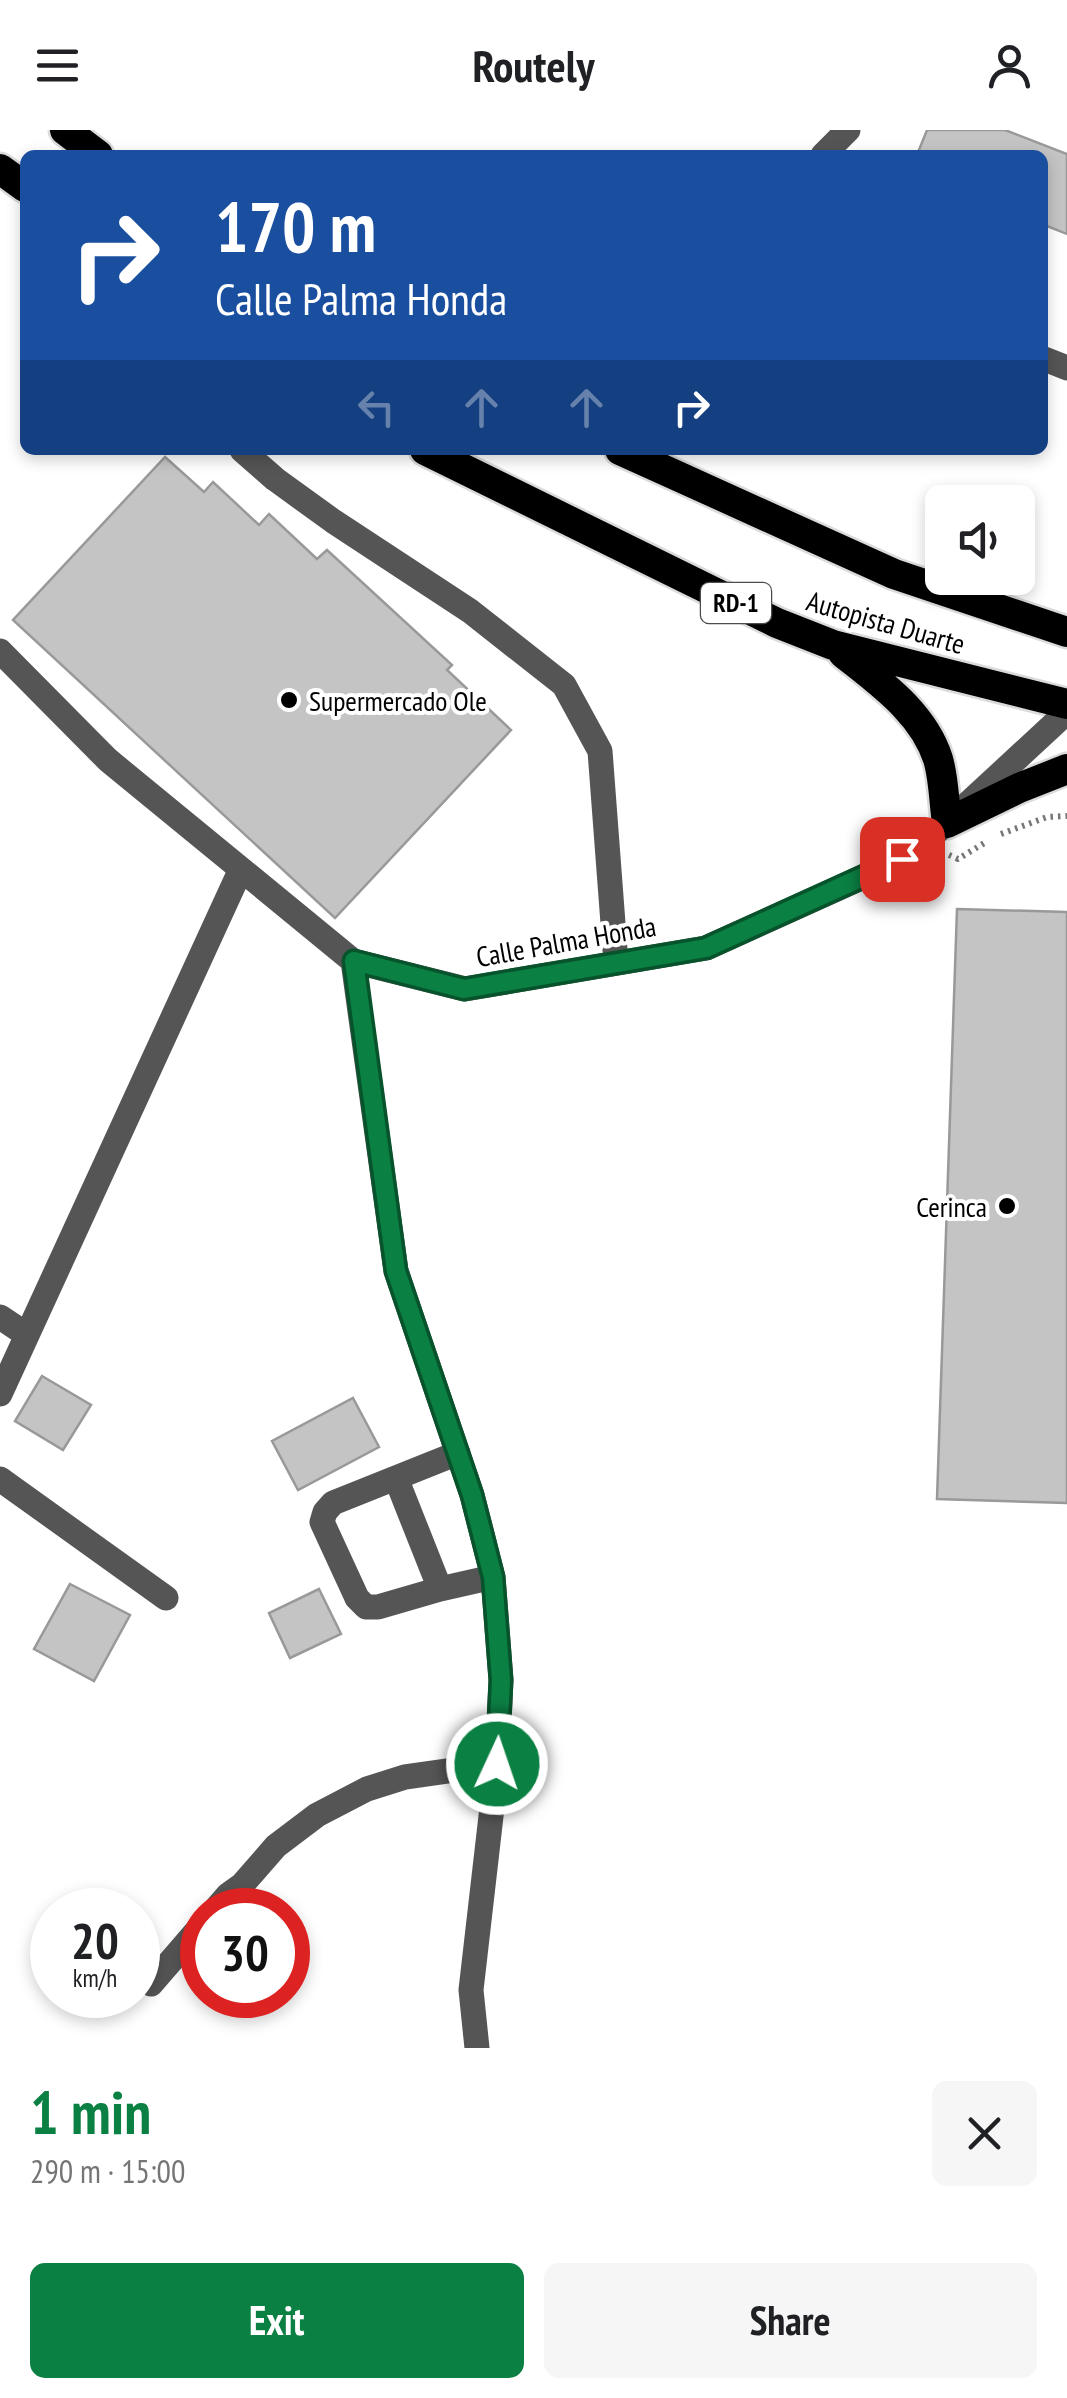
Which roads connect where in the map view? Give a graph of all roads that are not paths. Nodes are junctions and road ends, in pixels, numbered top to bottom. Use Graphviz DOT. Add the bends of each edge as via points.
graph roads {
  1 [pos="65,130"];
  2 [pos="848,130"];
  3 [pos="91,150"];
  4 [pos="828,150"];
  5 [pos="248,455"];
  6 [pos="435,455"];
  7 [pos="657,458"];
  8 [pos="1067,632"];
  9 [pos="833,644"];
  10 [pos="0,651"];
  11 [pos="1067,708"];
  12 [pos="1067,769"];
  13 [pos="947,823"];
  14 [pos="241,869"];
  15 [pos="354,961"];
  16 [pos="616,963"];
  17 [pos="0,1316"];
  18 [pos="27,1335"];
  19 [pos="0,1394"];
  20 [pos="458,1453"];
  21 [pos="396,1478"];
  22 [pos="0,1479"];
  23 [pos="493,1577"];
  24 [pos="440,1589"];
  25 [pos="166,1598"];
  26 [pos="497,1764"];
  27 [pos="239,1888"];
  28 [pos="180,1950"];
  29 [pos="160,1974"];
  30 [pos="477,2048"];
  1 -- 3 [label="highway"];
  2 -- 4 [label="street"];
  5 -- 16 [label="street" via="564,685 600,751"];
  6 -- 9 [label="highway, Autopista Duarte / RD-1" via="776,623"];
  7 -- 8 [label="highway, Autopista Duarte" via="894,574"];
  9 -- 11 [label="highway, Autopista Duarte / RD-1"];
  9 -- 13 [label="highway" via="920,725 938,759"];
  10 -- 14 [label="street, Calle Palma Honda" via="108,760"];
  11 -- 13 [label="street, Calle Palma Honda"];
  12 -- 13 [label="highway"];
  13 -- 16 [label="street, Calle Palma Honda" via="902,859 706,948"];
  14 -- 15 [label="street, Calle Palma Honda"];
  14 -- 18 [label="street"];
  15 -- 16 [label="street, Calle Palma Honda" via="464,989"];
  15 -- 20 [label="street" via="396,1271"];
  17 -- 18 [label="street"];
  18 -- 19 [label="street"];
  20 -- 21 [label="street"];
  20 -- 23 [label="street"];
  21 -- 24 [label="street"];
  21 -- 24 [label="street" via="332,1503 322,1522 366,1607"];
  22 -- 25 [label="street"];
  23 -- 24 [label="street"];
  23 -- 26 [label="street" via="501,1680"];
  26 -- 27 [label="street" via="367,1789 276,1846"];
  26 -- 30 [label="street" via="471,1990"];
  28 -- 29 [label="street"];
}
